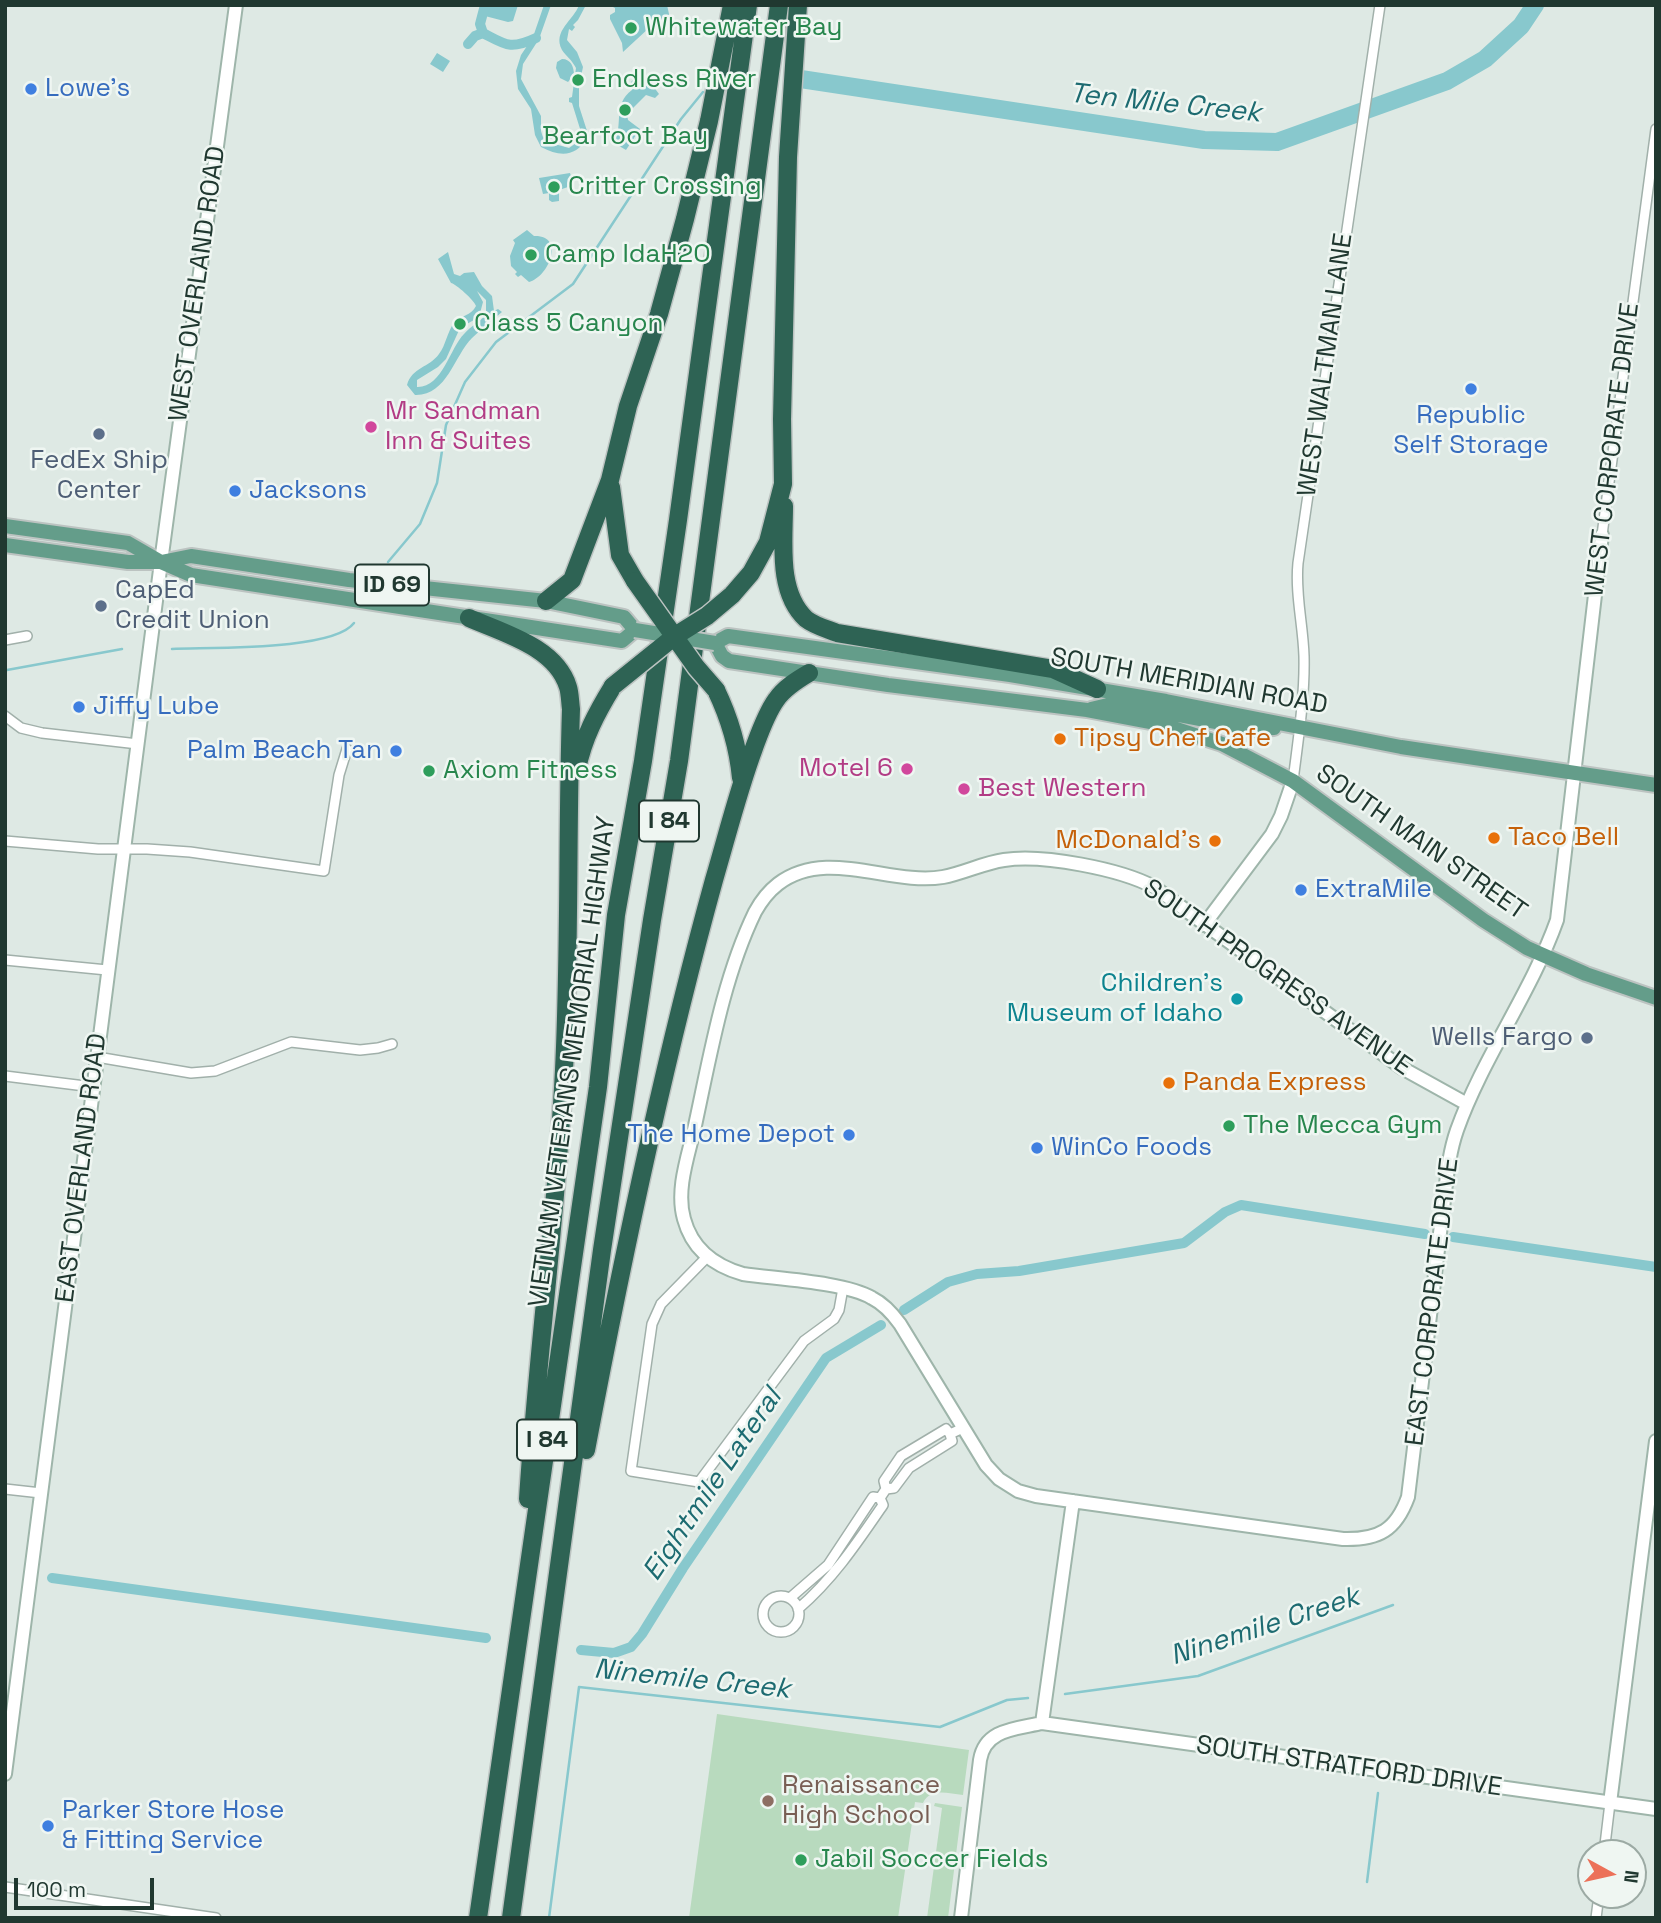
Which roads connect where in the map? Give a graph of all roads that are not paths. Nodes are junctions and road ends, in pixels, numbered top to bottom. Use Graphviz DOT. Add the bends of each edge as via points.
graph roads {
  1 [pos="236,5"];
  2 [pos="732,5"];
  3 [pos="748,5"];
  4 [pos="779,5"];
  5 [pos="798,5"];
  6 [pos="1380,5"];
  7 [pos="1656,129"];
  8 [pos="610,480"];
  9 [pos="783,484"];
  10 [pos="5,526"];
  11 [pos="1602,535"];
  12 [pos="5,545"];
  13 [pos="160,562"];
  14 [pos="546,601"];
  15 [pos="469,618"];
  16 [pos="635,630"];
  17 [pos="27,636"];
  18 [pos="675,636"];
  19 [pos="5,640"];
  20 [pos="715,643"];
  21 [pos="809,673"];
  22 [pos="1097,689"];
  23 [pos="1087,710"];
  24 [pos="5,716"];
  25 [pos="1161,724"];
  26 [pos="1300,727"];
  27 [pos="138,744"];
  28 [pos="347,748"];
  29 [pos="1574,772"];
  30 [pos="741,782"];
  31 [pos="1293,782"];
  32 [pos="1656,785"];
  33 [pos="568,811"];
  34 [pos="5,841"];
  35 [pos="124,849"];
  36 [pos="1205,925"];
  37 [pos="1544,956"];
  38 [pos="5,960"];
  39 [pos="107,970"];
  40 [pos="1656,998"];
  41 [pos="392,1044"];
  42 [pos="97,1057"];
  43 [pos="5,1076"];
  44 [pos="93,1087"];
  45 [pos="1467,1104"];
  46 [pos="707,1257"];
  47 [pos="843,1287"];
  48 [pos="963,1428"];
  49 [pos="950,1434"];
  50 [pos="1656,1441"];
  51 [pos="5,1489"];
  52 [pos="886,1489"];
  53 [pos="41,1493"];
  54 [pos="880,1498"];
  55 [pos="1073,1502"];
  56 [pos="790,1598"];
  57 [pos="798,1609"];
  58 [pos="519,1631"];
  59 [pos="551,1636"];
  60 [pos="1042,1723"];
  61 [pos="5,1774"];
  62 [pos="1611,1803"];
  63 [pos="1656,1809"];
  64 [pos="1606,1839"];
  65 [pos="5,1887"];
  66 [pos="216,1918"];
  67 [pos="478,1918"];
  68 [pos="511,1918"];
  69 [pos="961,1918"];
  1 -- 13 [label="street, WEST OVERLAND ROAD"];
  2 -- 8 [label="highway" via="685,219"];
  3 -- 58 [label="highway, VIETNAM VETERANS MEMORIAL HIGHWAY / I 84" via="643,761 616,915 598,1087"];
  4 -- 59 [label="highway, I 84" via="679,761 601,1262"];
  5 -- 9 [label="highway" via="788,157"];
  6 -- 26 [label="street, WEST WALTMAN LANE" via="1297,563 1304,655"];
  7 -- 11 [label="street, WEST CORPORATE DRIVE"];
  8 -- 14 [label="highway" via="572,580"];
  8 -- 18 [label="highway, bridge" via="620,555"];
  9 -- 18 [label="highway, bridge" via="768,542 751,573 707,616"];
  9 -- 22 [label="highway" via="785,577 794,603 806,619 837,633 1053,668"];
  10 -- 13 [label="main road, SOUTH MERIDIAN ROAD / ID 69" via="128,543"];
  11 -- 29 [label="street, WEST CORPORATE DRIVE"];
  12 -- 13 [label="main road, SOUTH MERIDIAN ROAD / ID 69"];
  13 -- 14 [label="main road, SOUTH MERIDIAN ROAD / ID 69" via="191,556 349,580"];
  13 -- 15 [label="main road, SOUTH MERIDIAN ROAD / ID 69" via="191,575"];
  13 -- 27 [label="street, EAST OVERLAND ROAD"];
  14 -- 16 [label="main road, SOUTH MERIDIAN ROAD / ID 69" via="624,617"];
  15 -- 16 [label="main road, SOUTH MERIDIAN ROAD / ID 69" via="622,641"];
  15 -- 33 [label="highway" via="545,654 568,686"];
  16 -- 18 [label="main road, SOUTH MERIDIAN ROAD / ID 69, bridge"];
  17 -- 19 [label="street"];
  18 -- 20 [label="main road, SOUTH MERIDIAN ROAD / ID 69, bridge"];
  18 -- 30 [label="highway, bridge" via="716,690 730,719"];
  18 -- 33 [label="highway, bridge" via="613,686 580,751"];
  20 -- 21 [label="main road, SOUTH MERIDIAN ROAD / ID 69" via="729,660"];
  20 -- 22 [label="main road, SOUTH MERIDIAN ROAD / ID 69" via="728,636"];
  21 -- 23 [label="main road, SOUTH MERIDIAN ROAD / ID 69"];
  21 -- 30 [label="highway" via="777,699"];
  22 -- 26 [label="main road, SOUTH MERIDIAN ROAD"];
  23 -- 25 [label="main road, SOUTH MERIDIAN ROAD"];
  23 -- 26 [label="main road" via="1116,703 1253,729"];
  24 -- 27 [label="street" via="21,728 42,733"];
  25 -- 31 [label="main road, SOUTH MAIN STREET" via="1223,744"];
  26 -- 29 [label="main road, SOUTH MERIDIAN ROAD"];
  26 -- 31 [label="street, WEST WALTMAN LANE"];
  27 -- 35 [label="street, EAST OVERLAND ROAD"];
  28 -- 35 [label="street" via="338,775 324,871 190,852"];
  29 -- 32 [label="main road, SOUTH MERIDIAN ROAD"];
  29 -- 37 [label="street, EAST CORPORATE DRIVE" via="1557,920"];
  30 -- 59 [label="highway" via="688,976 618,1277"];
  31 -- 36 [label="street" via="1272,834"];
  31 -- 37 [label="main road, SOUTH MAIN STREET" via="1483,920"];
  33 -- 58 [label="highway" via="562,1107"];
  34 -- 35 [label="street"];
  35 -- 39 [label="street, EAST OVERLAND ROAD"];
  36 -- 45 [label="street, SOUTH PROGRESS AVENUE" via="1402,1068"];
  36 -- 46 [label="street, SOUTH PROGRESS AVENUE" via="1139,880 1042,860 1007,859 932,878 835,868 799,872 777,885 755,913 718,1024 682,1185 684,1219"];
  37 -- 40 [label="main road, SOUTH MAIN STREET"];
  37 -- 45 [label="street, EAST CORPORATE DRIVE"];
  38 -- 39 [label="street"];
  39 -- 42 [label="street, EAST OVERLAND ROAD"];
  41 -- 42 [label="street" via="360,1050 291,1042 215,1071 191,1073"];
  42 -- 44 [label="street, EAST OVERLAND ROAD"];
  43 -- 44 [label="street"];
  44 -- 53 [label="street, EAST OVERLAND ROAD"];
  45 -- 55 [label="street, EAST CORPORATE DRIVE" via="1450,1156 1408,1496 1393,1525 1372,1538 1343,1539"];
  46 -- 47 [label="street, EAST CORPORATE DRIVE" via="743,1274"];
  46 -- 47 [label="street" via="661,1304 652,1324 631,1471 699,1482 804,1341 834,1319"];
  47 -- 48 [label="street, EAST CORPORATE DRIVE" via="873,1298 893,1314"];
  48 -- 49 [label="street"];
  48 -- 55 [label="street, EAST CORPORATE DRIVE" via="999,1479 1018,1491"];
  49 -- 52 [label="street" via="952,1441 909,1468 894,1488"];
  49 -- 52 [label="street" via="946,1429 901,1456 884,1481"];
  50 -- 62 [label="street"];
  51 -- 53 [label="street"];
  52 -- 54 [label="street"];
  53 -- 61 [label="street, EAST OVERLAND ROAD"];
  54 -- 56 [label="street" via="873,1497 821,1573"];
  54 -- 57 [label="street" via="883,1505 841,1566"];
  55 -- 60 [label="street"];
  56 -- 57 [label="street"];
  56 -- 57 [label="street" via="774,1597 765,1604 762,1615 767,1626 777,1632 789,1630 797,1621"];
  58 -- 67 [label="highway, VIETNAM VETERANS MEMORIAL HIGHWAY / I 84"];
  59 -- 68 [label="highway, I 84"];
  60 -- 62 [label="street, SOUTH STRATFORD DRIVE"];
  60 -- 69 [label="street" via="1000,1732 984,1745"];
  62 -- 63 [label="street, SOUTH STRATFORD DRIVE"];
  62 -- 64 [label="street"];
  65 -- 66 [label="street"];
}
